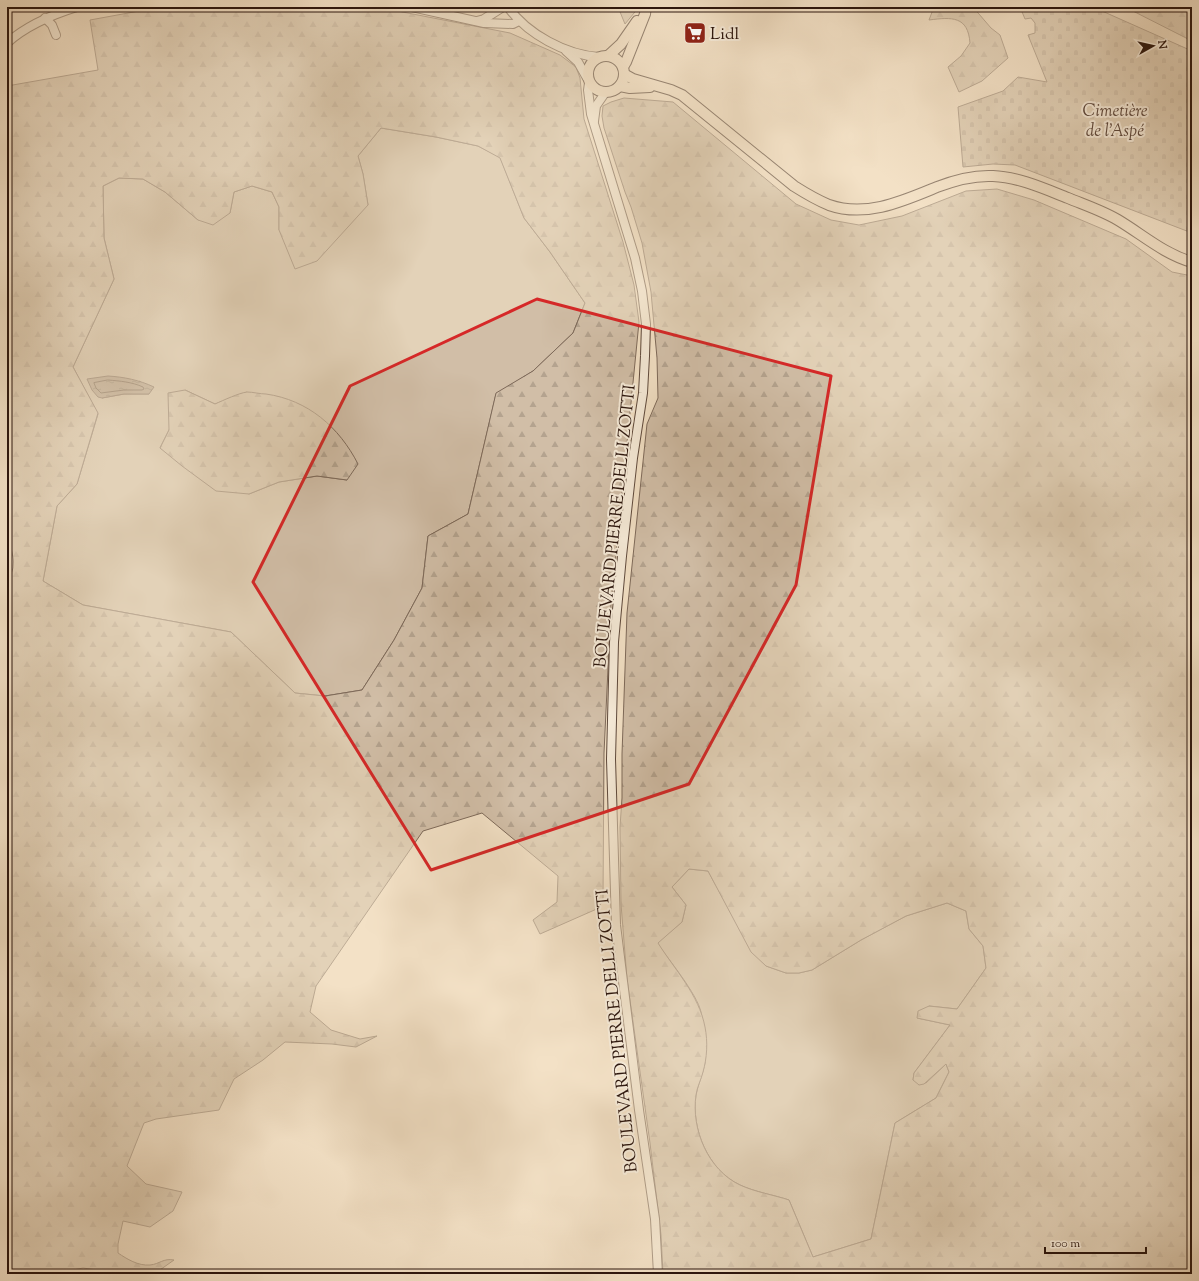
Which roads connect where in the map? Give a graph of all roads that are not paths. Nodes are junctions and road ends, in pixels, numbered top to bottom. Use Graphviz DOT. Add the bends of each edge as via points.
graph roads {
  1 [pos="77,7"];
  2 [pos="412,7"];
  3 [pos="503,7"];
  4 [pos="508,7"];
  5 [pos="645,7"];
  6 [pos="45,18"];
  7 [pos="477,21"];
  8 [pos="519,21"];
  9 [pos="56,35"];
  10 [pos="7,43"];
  11 [pos="562,48"];
  12 [pos="603,56"];
  13 [pos="623,70"];
  14 [pos="588,80"];
  15 [pos="620,86"];
  16 [pos="656,86"];
  17 [pos="605,93"];
  18 [pos="594,122"];
  19 [pos="1192,262"];
  20 [pos="7,551"];
  21 [pos="7,572"];
  22 [pos="658,1274"];
  1 -- 6 [label="street"];
  2 -- 7 [label="street"];
  3 -- 7 [label="street"];
  4 -- 8 [label="street"];
  5 -- 12 [label="main road" via="621,44"];
  5 -- 13 [label="main road" via="645,14"];
  6 -- 9 [label="street" via="52,25"];
  6 -- 10 [label="street"];
  7 -- 8 [label="street" via="494,24 513,24"];
  8 -- 11 [label="street"];
  11 -- 12 [label="street" via="584,56"];
  11 -- 14 [label="street" via="578,62"];
  12 -- 13 [label="main road" via="617,60"];
  12 -- 14 [label="main road" via="590,65 587,71"];
  13 -- 15 [label="main road"];
  13 -- 16 [label="main road" via="633,79"];
  14 -- 17 [label="main road" via="596,90"];
  14 -- 18 [label="street, BOULEVARD PIERRE DELLI ZOTTI" via="589,103"];
  15 -- 16 [label="main road"];
  15 -- 17 [label="main road"];
  16 -- 19 [label="main road" via="682,96 794,186 829,205 863,210 883,207 956,180 978,176 1005,177 1046,189 1101,211 1163,250"];
  17 -- 18 [label="street, BOULEVARD PIERRE DELLI ZOTTI" via="596,106"];
  18 -- 22 [label="street, BOULEVARD PIERRE DELLI ZOTTI" via="635,258 646,324 643,394 614,642 611,759 616,925 655,1219"];
  20 -- 21 [label="street"];
}
